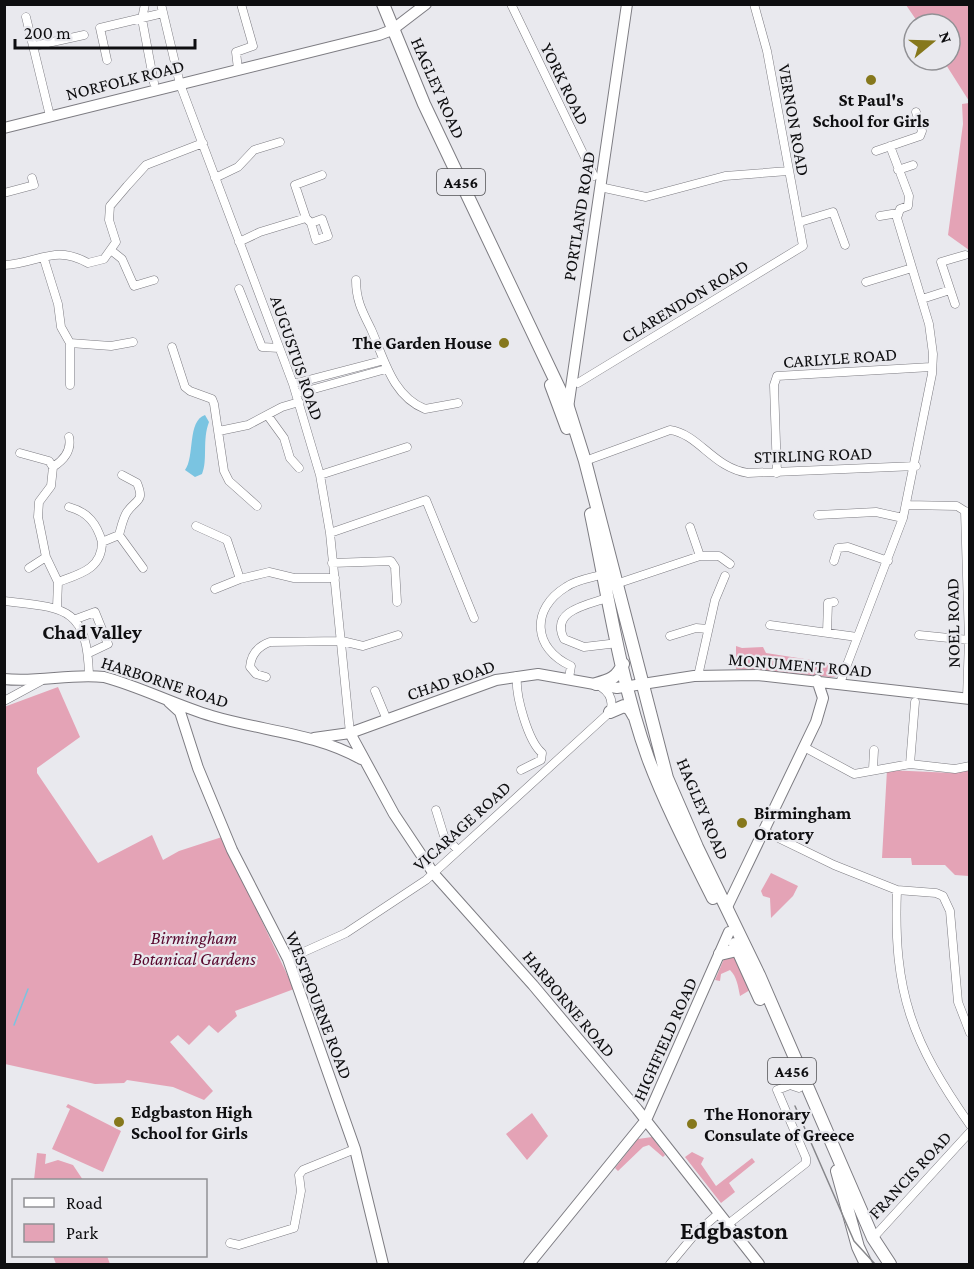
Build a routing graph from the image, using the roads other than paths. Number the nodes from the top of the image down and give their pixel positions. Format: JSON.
{"nodes":[{"id":1,"x":145,"y":4,"type":"edge"},
{"id":2,"x":161,"y":4,"type":"edge"},
{"id":3,"x":241,"y":4,"type":"edge"},
{"id":4,"x":383,"y":4,"type":"edge"},
{"id":5,"x":426,"y":4,"type":"edge"},
{"id":6,"x":510,"y":4,"type":"edge"},
{"id":7,"x":627,"y":4,"type":"edge"},
{"id":8,"x":754,"y":4,"type":"edge"},
{"id":9,"x":163,"y":14,"type":"junction"},
{"id":10,"x":26,"y":17,"type":"dead end"},
{"id":11,"x":142,"y":19,"type":"junction"},
{"id":12,"x":393,"y":30,"type":"junction"},
{"id":13,"x":84,"y":35,"type":"dead end"},
{"id":14,"x":34,"y":46,"type":"junction"},
{"id":15,"x":107,"y":60,"type":"dead end"},
{"id":16,"x":238,"y":69,"type":"junction"},
{"id":17,"x":154,"y":83,"type":"dead end"},
{"id":18,"x":180,"y":84,"type":"junction"},
{"id":19,"x":916,"y":112,"type":"dead end"},
{"id":20,"x":50,"y":116,"type":"junction"},
{"id":21,"x":4,"y":128,"type":"edge"},
{"id":22,"x":280,"y":142,"type":"dead end"},
{"id":23,"x":202,"y":143,"type":"junction"},
{"id":24,"x":890,"y":146,"type":"junction"},
{"id":25,"x":876,"y":151,"type":"dead end"},
{"id":26,"x":913,"y":165,"type":"dead end"},
{"id":27,"x":898,"y":170,"type":"junction"},
{"id":28,"x":788,"y":171,"type":"junction"},
{"id":29,"x":322,"y":175,"type":"dead end"},
{"id":30,"x":594,"y":176,"type":"dead end"},
{"id":31,"x":32,"y":178,"type":"dead end"},
{"id":32,"x":216,"y":178,"type":"junction"},
{"id":33,"x":600,"y":187,"type":"junction"},
{"id":34,"x":4,"y":193,"type":"edge"},
{"id":35,"x":898,"y":213,"type":"junction"},
{"id":36,"x":880,"y":216,"type":"dead end"},
{"id":37,"x":800,"y":222,"type":"junction"},
{"id":38,"x":804,"y":241,"type":"joint"},
{"id":39,"x":240,"y":242,"type":"junction"},
{"id":40,"x":845,"y":245,"type":"dead end"},
{"id":41,"x":112,"y":251,"type":"junction"},
{"id":42,"x":965,"y":255,"type":"dead end"},
{"id":43,"x":44,"y":259,"type":"junction"},
{"id":44,"x":4,"y":265,"type":"edge"},
{"id":45,"x":912,"y":268,"type":"junction"},
{"id":46,"x":154,"y":280,"type":"dead end"},
{"id":47,"x":356,"y":280,"type":"dead end"},
{"id":48,"x":239,"y":289,"type":"dead end"},
{"id":49,"x":878,"y":290,"type":"dead end"},
{"id":50,"x":950,"y":290,"type":"junction"},
{"id":51,"x":922,"y":299,"type":"junction"},
{"id":52,"x":955,"y":304,"type":"dead end"},
{"id":53,"x":133,"y":342,"type":"dead end"},
{"id":54,"x":70,"y":344,"type":"junction"},
{"id":55,"x":172,"y":346,"type":"dead end"},
{"id":56,"x":539,"y":347,"type":"junction"},
{"id":57,"x":279,"y":348,"type":"junction"},
{"id":58,"x":381,"y":360,"type":"junction"},
{"id":59,"x":931,"y":367,"type":"junction"},
{"id":60,"x":386,"y":369,"type":"junction"},
{"id":61,"x":578,"y":383,"type":"dead end"},
{"id":62,"x":293,"y":384,"type":"junction"},
{"id":63,"x":71,"y":385,"type":"dead end"},
{"id":64,"x":297,"y":398,"type":"junction"},
{"id":65,"x":458,"y":403,"type":"dead end"},
{"id":66,"x":568,"y":406,"type":"junction"},
{"id":67,"x":268,"y":416,"type":"junction"},
{"id":68,"x":219,"y":431,"type":"junction"},
{"id":69,"x":569,"y":433,"type":"junction"},
{"id":70,"x":69,"y":437,"type":"dead end"},
{"id":71,"x":407,"y":447,"type":"dead end"},
{"id":72,"x":20,"y":453,"type":"dead end"},
{"id":73,"x":585,"y":461,"type":"junction"},
{"id":74,"x":916,"y":466,"type":"junction"},
{"id":75,"x":53,"y":467,"type":"junction"},
{"id":76,"x":299,"y":468,"type":"dead end"},
{"id":77,"x":777,"y":473,"type":"junction"},
{"id":78,"x":122,"y":475,"type":"dead end"},
{"id":79,"x":320,"y":475,"type":"junction"},
{"id":80,"x":907,"y":505,"type":"junction"},
{"id":81,"x":257,"y":506,"type":"dead end"},
{"id":82,"x":69,"y":507,"type":"dead end"},
{"id":83,"x":967,"y":512,"type":"edge"},
{"id":84,"x":818,"y":515,"type":"dead end"},
{"id":85,"x":903,"y":518,"type":"junction"},
{"id":86,"x":196,"y":526,"type":"dead end"},
{"id":87,"x":690,"y":527,"type":"dead end"},
{"id":88,"x":330,"y":532,"type":"junction"},
{"id":89,"x":119,"y":535,"type":"junction"},
{"id":90,"x":102,"y":542,"type":"junction"},
{"id":91,"x":699,"y":556,"type":"junction"},
{"id":92,"x":46,"y":557,"type":"junction"},
{"id":93,"x":834,"y":561,"type":"dead end"},
{"id":94,"x":888,"y":561,"type":"junction"},
{"id":95,"x":332,"y":563,"type":"junction"},
{"id":96,"x":29,"y":567,"type":"dead end"},
{"id":97,"x":144,"y":568,"type":"dead end"},
{"id":98,"x":601,"y":575,"type":"junction"},
{"id":99,"x":335,"y":578,"type":"junction"},
{"id":100,"x":240,"y":579,"type":"junction"},
{"id":101,"x":58,"y":582,"type":"junction"},
{"id":102,"x":616,"y":585,"type":"junction"},
{"id":103,"x":214,"y":589,"type":"dead end"},
{"id":104,"x":607,"y":598,"type":"junction"},
{"id":105,"x":4,"y":600,"type":"edge"},
{"id":106,"x":397,"y":602,"type":"dead end"},
{"id":107,"x":834,"y":602,"type":"dead end"},
{"id":108,"x":57,"y":607,"type":"junction"},
{"id":109,"x":474,"y":618,"type":"dead end"},
{"id":110,"x":76,"y":619,"type":"junction"},
{"id":111,"x":770,"y":625,"type":"dead end"},
{"id":112,"x":934,"y":625,"type":"dead end"},
{"id":113,"x":708,"y":629,"type":"junction"},
{"id":114,"x":827,"y":632,"type":"junction"},
{"id":115,"x":398,"y":635,"type":"dead end"},
{"id":116,"x":919,"y":635,"type":"dead end"},
{"id":117,"x":932,"y":635,"type":"junction"},
{"id":118,"x":670,"y":636,"type":"dead end"},
{"id":119,"x":857,"y":637,"type":"junction"},
{"id":120,"x":969,"y":640,"type":"edge"},
{"id":121,"x":342,"y":641,"type":"junction"},
{"id":122,"x":618,"y":643,"type":"junction"},
{"id":123,"x":89,"y":652,"type":"junction"},
{"id":124,"x":623,"y":664,"type":"junction"},
{"id":125,"x":89,"y":675,"type":"junction"},
{"id":126,"x":518,"y":676,"type":"junction"},
{"id":127,"x":698,"y":676,"type":"junction"},
{"id":128,"x":266,"y":677,"type":"dead end"},
{"id":129,"x":569,"y":678,"type":"junction"},
{"id":130,"x":4,"y":679,"type":"edge"},
{"id":131,"x":42,"y":680,"type":"junction"},
{"id":132,"x":817,"y":680,"type":"junction"},
{"id":133,"x":642,"y":683,"type":"junction"},
{"id":134,"x":840,"y":683,"type":"junction"},
{"id":135,"x":596,"y":684,"type":"junction"},
{"id":136,"x":628,"y":687,"type":"junction"},
{"id":137,"x":375,"y":691,"type":"dead end"},
{"id":138,"x":823,"y":698,"type":"junction"},
{"id":139,"x":968,"y":699,"type":"edge"},
{"id":140,"x":4,"y":701,"type":"edge"},
{"id":141,"x":915,"y":702,"type":"dead end"},
{"id":142,"x":183,"y":710,"type":"junction"},
{"id":143,"x":610,"y":712,"type":"junction"},
{"id":144,"x":387,"y":720,"type":"junction"},
{"id":145,"x":637,"y":723,"type":"junction"},
{"id":146,"x":352,"y":728,"type":"junction"},
{"id":147,"x":314,"y":738,"type":"junction"},
{"id":148,"x":642,"y":740,"type":"junction"},
{"id":149,"x":804,"y":747,"type":"junction"},
{"id":150,"x":874,"y":750,"type":"dead end"},
{"id":151,"x":543,"y":753,"type":"junction"},
{"id":152,"x":361,"y":759,"type":"junction"},
{"id":153,"x":910,"y":764,"type":"junction"},
{"id":154,"x":551,"y":765,"type":"junction"},
{"id":155,"x":969,"y":766,"type":"edge"},
{"id":156,"x":873,"y":769,"type":"junction"},
{"id":157,"x":521,"y":770,"type":"dead end"},
{"id":158,"x":663,"y":780,"type":"junction"},
{"id":159,"x":436,"y":810,"type":"dead end"},
{"id":160,"x":762,"y":830,"type":"junction"},
{"id":161,"x":458,"y":850,"type":"junction"},
{"id":162,"x":434,"y":874,"type":"junction"},
{"id":163,"x":897,"y":891,"type":"junction"},
{"id":164,"x":724,"y":910,"type":"junction"},
{"id":165,"x":729,"y":932,"type":"junction"},
{"id":166,"x":737,"y":950,"type":"junction"},
{"id":167,"x":720,"y":954,"type":"junction"},
{"id":168,"x":288,"y":959,"type":"junction"},
{"id":169,"x":969,"y":1033,"type":"edge"},
{"id":170,"x":795,"y":1083,"type":"junction"},
{"id":171,"x":646,"y":1120,"type":"junction"},
{"id":172,"x":969,"y":1125,"type":"edge"},
{"id":173,"x":969,"y":1132,"type":"edge"},
{"id":174,"x":355,"y":1149,"type":"junction"},
{"id":175,"x":718,"y":1214,"type":"junction"},
{"id":176,"x":727,"y":1225,"type":"junction"},
{"id":177,"x":873,"y":1238,"type":"junction"},
{"id":178,"x":230,"y":1243,"type":"dead end"},
{"id":179,"x":383,"y":1264,"type":"edge"},
{"id":180,"x":529,"y":1264,"type":"edge"},
{"id":181,"x":670,"y":1264,"type":"edge"},
{"id":182,"x":759,"y":1264,"type":"edge"},
{"id":183,"x":866,"y":1264,"type":"edge"},
{"id":184,"x":890,"y":1264,"type":"edge"}],
"edges":[{"from":1,"to":11,"type":"street"},
{"from":2,"to":9,"type":"street","name":"AUGUSTUS ROAD"},
{"from":3,"to":16,"type":"street"},
{"from":4,"to":12,"type":"highway","name":"HAGLEY ROAD","number":"A456"},
{"from":5,"to":12,"type":"main road"},
{"from":6,"to":30,"type":"street","name":"YORK ROAD"},
{"from":7,"to":33,"type":"main road","name":"PORTLAND ROAD"},
{"from":8,"to":28,"type":"street","name":"VERNON ROAD"},
{"from":9,"to":11,"type":"street"},
{"from":9,"to":18,"type":"street","name":"AUGUSTUS ROAD"},
{"from":10,"to":14,"type":"street"},
{"from":11,"to":15,"type":"street"},
{"from":11,"to":17,"type":"street"},
{"from":12,"to":16,"type":"main road","name":"NORFOLK ROAD"},
{"from":12,"to":56,"type":"highway","name":"HAGLEY ROAD","number":"A456"},
{"from":13,"to":14,"type":"street"},
{"from":14,"to":20,"type":"street"},
{"from":16,"to":18,"type":"main road","name":"NORFOLK ROAD"},
{"from":18,"to":20,"type":"main road","name":"NORFOLK ROAD"},
{"from":18,"to":23,"type":"street","name":"AUGUSTUS ROAD"},
{"from":19,"to":24,"type":"street"},
{"from":20,"to":21,"type":"main road","name":"NORFOLK ROAD"},
{"from":22,"to":32,"type":"street"},
{"from":23,"to":32,"type":"street","name":"AUGUSTUS ROAD"},
{"from":23,"to":41,"type":"street"},
{"from":24,"to":25,"type":"street"},
{"from":24,"to":27,"type":"street"},
{"from":26,"to":27,"type":"street"},
{"from":27,"to":35,"type":"street"},
{"from":28,"to":33,"type":"street"},
{"from":28,"to":37,"type":"street","name":"VERNON ROAD"},
{"from":29,"to":39,"type":"street"},
{"from":31,"to":34,"type":"street"},
{"from":32,"to":39,"type":"street","name":"AUGUSTUS ROAD"},
{"from":33,"to":66,"type":"main road","name":"PORTLAND ROAD"},
{"from":35,"to":36,"type":"street"},
{"from":35,"to":45,"type":"street"},
{"from":37,"to":38,"type":"street","name":"VERNON ROAD"},
{"from":37,"to":40,"type":"street"},
{"from":38,"to":61,"type":"street","name":"CLARENDON ROAD"},
{"from":39,"to":57,"type":"street","name":"AUGUSTUS ROAD"},
{"from":41,"to":43,"type":"street"},
{"from":41,"to":46,"type":"street"},
{"from":42,"to":50,"type":"street"},
{"from":43,"to":44,"type":"street"},
{"from":43,"to":54,"type":"street"},
{"from":45,"to":49,"type":"street"},
{"from":45,"to":51,"type":"street"},
{"from":47,"to":58,"type":"street"},
{"from":48,"to":57,"type":"street"},
{"from":50,"to":51,"type":"street"},
{"from":50,"to":52,"type":"street"},
{"from":51,"to":59,"type":"street"},
{"from":53,"to":54,"type":"street"},
{"from":54,"to":63,"type":"street"},
{"from":55,"to":68,"type":"street"},
{"from":56,"to":66,"type":"highway","name":"HAGLEY ROAD","number":"A456"},
{"from":56,"to":69,"type":"highway","name":"HAGLEY ROAD","number":"A456"},
{"from":57,"to":62,"type":"street","name":"AUGUSTUS ROAD"},
{"from":58,"to":60,"type":"street"},
{"from":58,"to":62,"type":"street"},
{"from":59,"to":74,"type":"street"},
{"from":59,"to":77,"type":"street","name":"CARLYLE ROAD"},
{"from":60,"to":64,"type":"street"},
{"from":60,"to":65,"type":"street"},
{"from":62,"to":64,"type":"street","name":"AUGUSTUS ROAD"},
{"from":64,"to":67,"type":"street"},
{"from":64,"to":79,"type":"street","name":"AUGUSTUS ROAD"},
{"from":66,"to":69,"type":"main road","name":"PORTLAND ROAD"},
{"from":66,"to":73,"type":"highway","name":"HAGLEY ROAD","number":"A456"},
{"from":67,"to":68,"type":"street"},
{"from":67,"to":76,"type":"street"},
{"from":68,"to":81,"type":"street"},
{"from":69,"to":98,"type":"highway","name":"HAGLEY ROAD","number":"A456"},
{"from":70,"to":75,"type":"street"},
{"from":71,"to":79,"type":"street"},
{"from":72,"to":75,"type":"street"},
{"from":73,"to":77,"type":"street","name":"STIRLING ROAD"},
{"from":73,"to":102,"type":"highway","name":"HAGLEY ROAD","number":"A456"},
{"from":74,"to":77,"type":"street","name":"STIRLING ROAD"},
{"from":74,"to":80,"type":"street"},
{"from":75,"to":92,"type":"street"},
{"from":78,"to":89,"type":"street"},
{"from":79,"to":88,"type":"street","name":"AUGUSTUS ROAD"},
{"from":80,"to":83,"type":"street"},
{"from":80,"to":85,"type":"street"},
{"from":82,"to":90,"type":"street"},
{"from":83,"to":120,"type":"street","name":"NOEL ROAD"},
{"from":84,"to":85,"type":"street"},
{"from":85,"to":94,"type":"street"},
{"from":86,"to":100,"type":"street"},
{"from":87,"to":91,"type":"street"},
{"from":88,"to":95,"type":"street","name":"AUGUSTUS ROAD"},
{"from":88,"to":109,"type":"street"},
{"from":89,"to":90,"type":"street"},
{"from":89,"to":97,"type":"street"},
{"from":90,"to":101,"type":"street"},
{"from":91,"to":102,"type":"street"},
{"from":91,"to":113,"type":"street"},
{"from":92,"to":96,"type":"street"},
{"from":92,"to":101,"type":"street"},
{"from":93,"to":94,"type":"street"},
{"from":94,"to":119,"type":"street"},
{"from":95,"to":99,"type":"street","name":"AUGUSTUS ROAD"},
{"from":95,"to":106,"type":"street"},
{"from":98,"to":104,"type":"highway","name":"HAGLEY ROAD","number":"A456"},
{"from":98,"to":129,"type":"street"},
{"from":99,"to":100,"type":"street"},
{"from":99,"to":121,"type":"street","name":"AUGUSTUS ROAD"},
{"from":100,"to":103,"type":"street"},
{"from":101,"to":108,"type":"street"},
{"from":102,"to":104,"type":"highway"},
{"from":102,"to":133,"type":"highway","name":"HAGLEY ROAD","number":"A456"},
{"from":104,"to":122,"type":"highway","name":"HAGLEY ROAD","number":"A456"},
{"from":104,"to":122,"type":"street"},
{"from":105,"to":108,"type":"street"},
{"from":107,"to":114,"type":"street"},
{"from":108,"to":110,"type":"street"},
{"from":110,"to":123,"type":"street"},
{"from":110,"to":123,"type":"street"},
{"from":111,"to":114,"type":"street"},
{"from":112,"to":117,"type":"street"},
{"from":113,"to":118,"type":"street"},
{"from":113,"to":127,"type":"street"},
{"from":114,"to":119,"type":"street"},
{"from":115,"to":121,"type":"street"},
{"from":116,"to":117,"type":"street"},
{"from":117,"to":120,"type":"street"},
{"from":119,"to":134,"type":"street"},
{"from":120,"to":139,"type":"street","name":"NOEL ROAD"},
{"from":121,"to":128,"type":"street"},
{"from":121,"to":146,"type":"street","name":"AUGUSTUS ROAD"},
{"from":122,"to":124,"type":"highway","name":"HAGLEY ROAD","number":"A456"},
{"from":123,"to":125,"type":"street"},
{"from":124,"to":135,"type":"highway"},
{"from":124,"to":136,"type":"highway","name":"HAGLEY ROAD","number":"A456"},
{"from":125,"to":131,"type":"main road","name":"HARBORNE ROAD"},
{"from":125,"to":142,"type":"main road","name":"HARBORNE ROAD"},
{"from":126,"to":129,"type":"main road","name":"CHAD ROAD"},
{"from":126,"to":144,"type":"main road","name":"CHAD ROAD"},
{"from":126,"to":151,"type":"street"},
{"from":127,"to":132,"type":"main road","name":"MONUMENT ROAD"},
{"from":127,"to":133,"type":"main road","name":"MONUMENT ROAD"},
{"from":129,"to":135,"type":"main road","name":"CHAD ROAD"},
{"from":130,"to":131,"type":"main road","name":"HARBORNE ROAD"},
{"from":131,"to":140,"type":"street"},
{"from":132,"to":134,"type":"main road","name":"MONUMENT ROAD"},
{"from":132,"to":138,"type":"main road"},
{"from":133,"to":136,"type":"main road","name":"MONUMENT ROAD"},
{"from":133,"to":148,"type":"highway"},
{"from":133,"to":158,"type":"highway","name":"HAGLEY ROAD","number":"A456"},
{"from":134,"to":138,"type":"main road"},
{"from":134,"to":139,"type":"main road","name":"MONUMENT ROAD"},
{"from":135,"to":136,"type":"main road","name":"CHAD ROAD"},
{"from":135,"to":143,"type":"street"},
{"from":136,"to":145,"type":"highway","name":"HAGLEY ROAD","number":"A456"},
{"from":137,"to":144,"type":"street"},
{"from":138,"to":149,"type":"main road"},
{"from":141,"to":153,"type":"street"},
{"from":142,"to":147,"type":"main road","name":"HARBORNE ROAD"},
{"from":142,"to":168,"type":"main road","name":"WESTBOURNE ROAD"},
{"from":143,"to":145,"type":"highway"},
{"from":143,"to":154,"type":"street","name":"VICARAGE ROAD"},
{"from":144,"to":146,"type":"main road","name":"CHAD ROAD"},
{"from":145,"to":148,"type":"highway","name":"HAGLEY ROAD","number":"A456"},
{"from":146,"to":147,"type":"main road","name":"HARBORNE ROAD"},
{"from":146,"to":152,"type":"main road","name":"HARBORNE ROAD"},
{"from":147,"to":152,"type":"main road","name":"HARBORNE ROAD"},
{"from":148,"to":158,"type":"highway","name":"HAGLEY ROAD","number":"A456"},
{"from":149,"to":156,"type":"street"},
{"from":149,"to":160,"type":"main road"},
{"from":150,"to":156,"type":"street"},
{"from":151,"to":154,"type":"street"},
{"from":151,"to":157,"type":"street"},
{"from":152,"to":162,"type":"main road","name":"HARBORNE ROAD"},
{"from":153,"to":155,"type":"street"},
{"from":153,"to":156,"type":"street"},
{"from":154,"to":161,"type":"street","name":"VICARAGE ROAD"},
{"from":158,"to":164,"type":"highway","name":"HAGLEY ROAD","number":"A456"},
{"from":159,"to":161,"type":"street"},
{"from":160,"to":163,"type":"street"},
{"from":160,"to":164,"type":"main road"},
{"from":161,"to":162,"type":"street","name":"VICARAGE ROAD"},
{"from":162,"to":168,"type":"street","name":"VICARAGE ROAD"},
{"from":162,"to":171,"type":"main road","name":"HARBORNE ROAD"},
{"from":163,"to":169,"type":"street"},
{"from":163,"to":172,"type":"street"},
{"from":164,"to":165,"type":"highway","name":"HAGLEY ROAD","number":"A456"},
{"from":164,"to":177,"type":"highway","name":"HAGLEY ROAD","number":"A456"},
{"from":165,"to":166,"type":"highway","name":"HAGLEY ROAD","number":"A456"},
{"from":165,"to":167,"type":"main road","name":"HIGHFIELD ROAD"},
{"from":166,"to":167,"type":"highway"},
{"from":166,"to":170,"type":"highway","name":"HAGLEY ROAD","number":"A456"},
{"from":167,"to":171,"type":"main road","name":"HIGHFIELD ROAD"},
{"from":168,"to":174,"type":"main road","name":"WESTBOURNE ROAD"},
{"from":170,"to":176,"type":"street"},
{"from":170,"to":183,"type":"highway","name":"HAGLEY ROAD","number":"A456"},
{"from":171,"to":175,"type":"main road","name":"HARBORNE ROAD"},
{"from":171,"to":180,"type":"main road","name":"HIGHFIELD ROAD"},
{"from":173,"to":177,"type":"street","name":"FRANCIS ROAD"},
{"from":174,"to":178,"type":"street"},
{"from":174,"to":179,"type":"main road","name":"WESTBOURNE ROAD"},
{"from":175,"to":176,"type":"main road","name":"HARBORNE ROAD"},
{"from":175,"to":181,"type":"street"},
{"from":176,"to":182,"type":"main road","name":"HARBORNE ROAD"},
{"from":177,"to":184,"type":"highway","name":"HAGLEY ROAD","number":"A456"}]}
